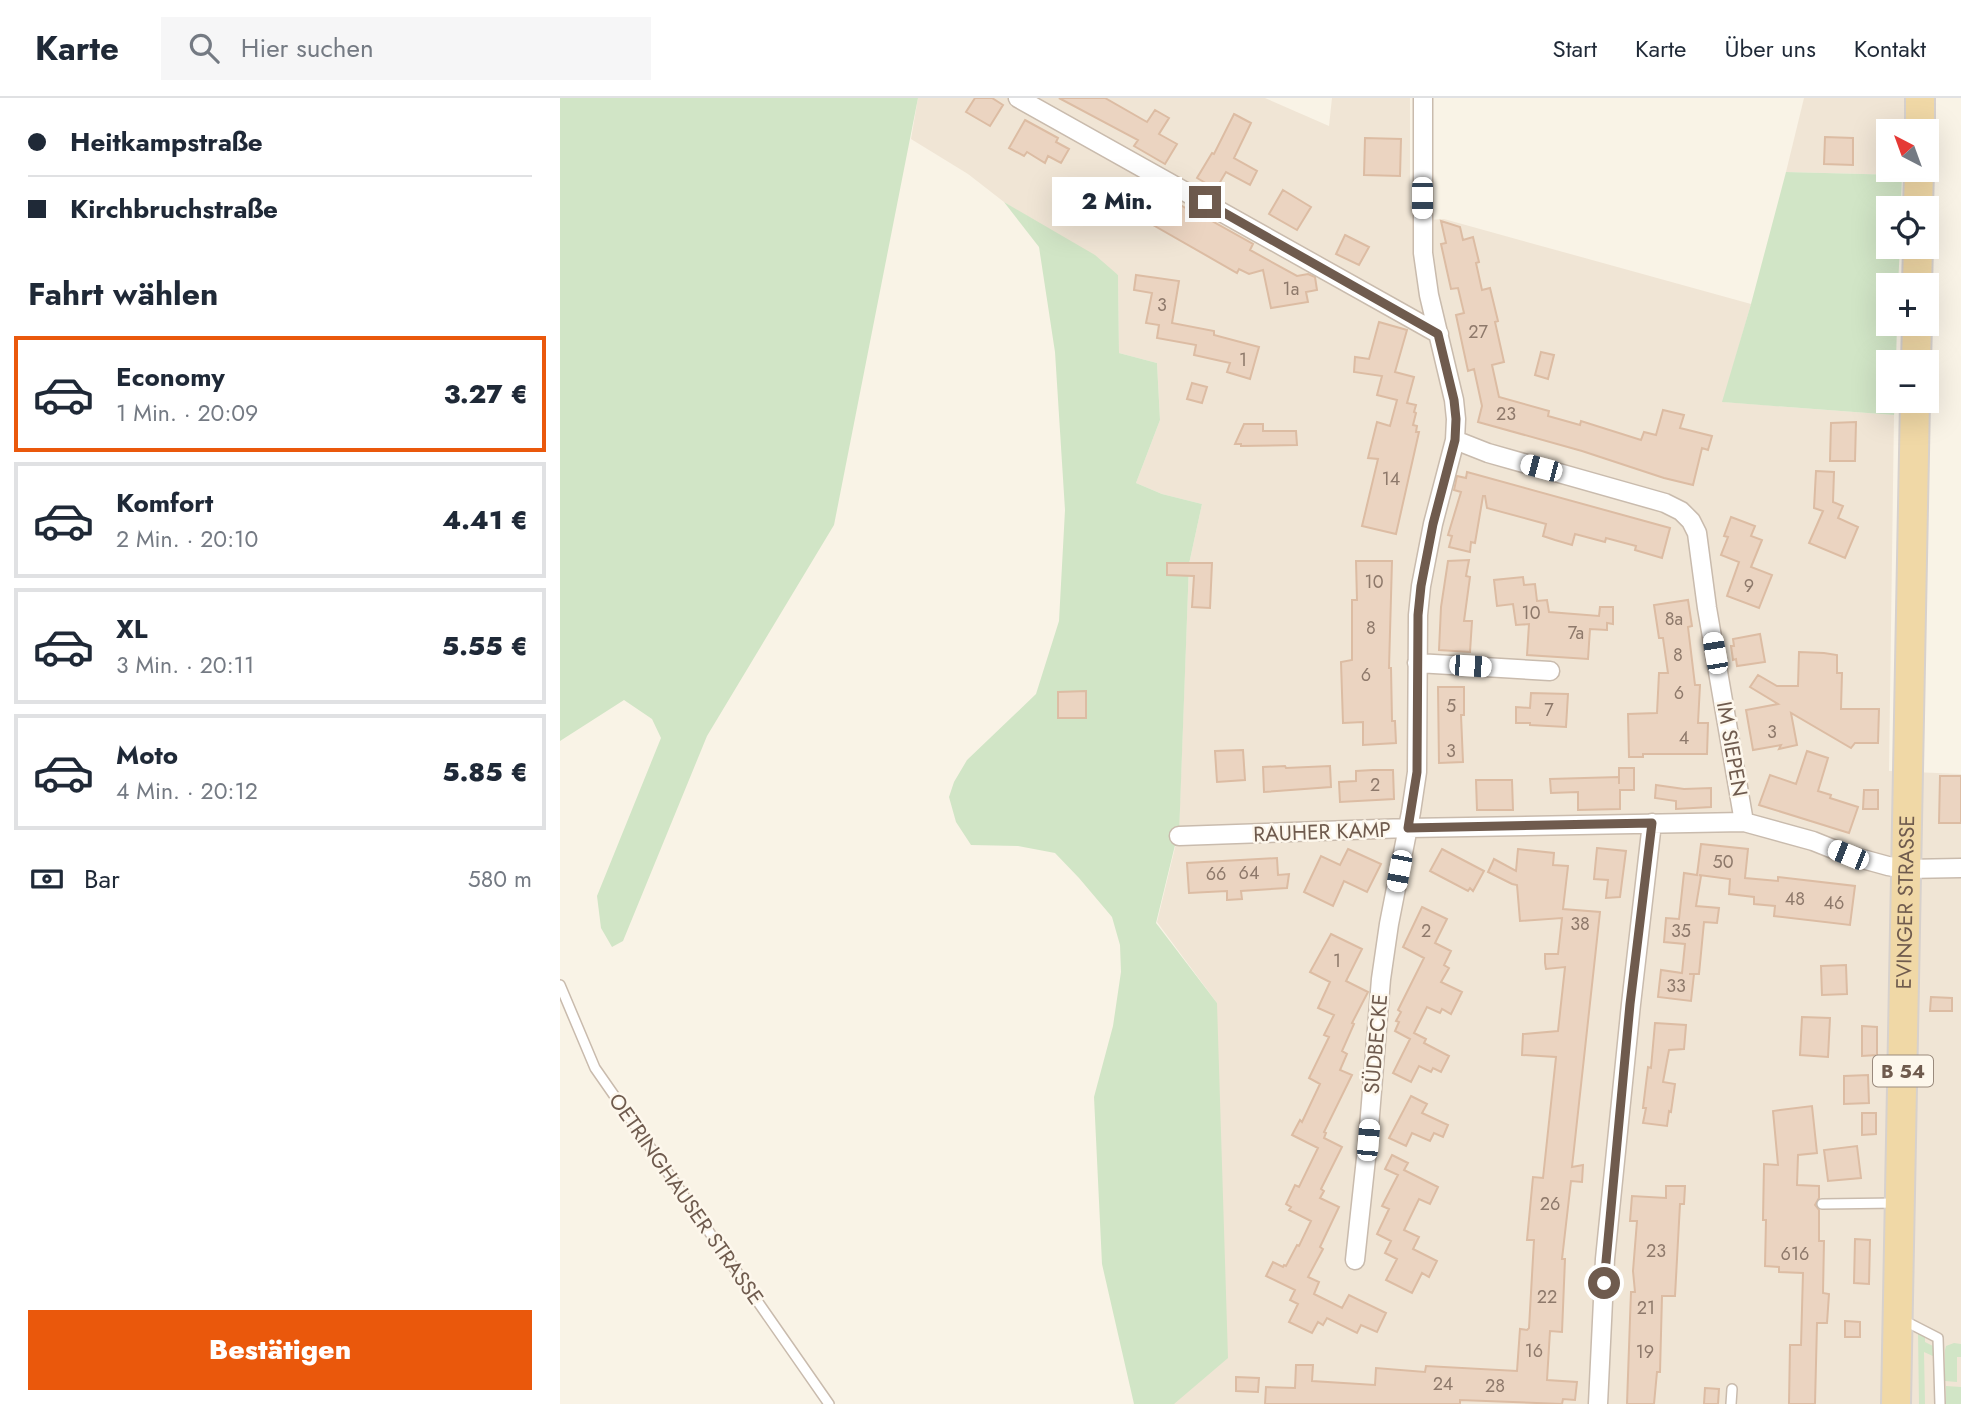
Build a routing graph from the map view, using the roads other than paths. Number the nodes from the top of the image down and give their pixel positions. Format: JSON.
{"nodes":[{"id":1,"x":1018,"y":98,"type":"edge"},
{"id":2,"x":1423,"y":98,"type":"edge"},
{"id":3,"x":1920,"y":98,"type":"edge"},
{"id":4,"x":1920,"y":119,"type":"edge"},
{"id":5,"x":1438,"y":334,"type":"junction"},
{"id":6,"x":1915,"y":413,"type":"edge"},
{"id":7,"x":1455,"y":440,"type":"junction"},
{"id":8,"x":1417,"y":663,"type":"junction"},
{"id":9,"x":1550,"y":671,"type":"dead end"},
{"id":10,"x":1744,"y":822,"type":"junction"},
{"id":11,"x":1652,"y":823,"type":"junction"},
{"id":12,"x":1408,"y":828,"type":"junction"},
{"id":13,"x":1179,"y":836,"type":"dead end"},
{"id":14,"x":1961,"y":868,"type":"edge"},
{"id":15,"x":1906,"y":869,"type":"junction"},
{"id":16,"x":560,"y":985,"type":"edge"},
{"id":17,"x":1901,"y":1203,"type":"junction"},
{"id":18,"x":1822,"y":1204,"type":"dead end"},
{"id":19,"x":1355,"y":1260,"type":"dead end"},
{"id":20,"x":1898,"y":1318,"type":"junction"},
{"id":21,"x":1732,"y":1390,"type":"dead end"},
{"id":22,"x":829,"y":1404,"type":"edge"},
{"id":23,"x":1598,"y":1404,"type":"edge"},
{"id":24,"x":1731,"y":1404,"type":"edge"},
{"id":25,"x":1896,"y":1404,"type":"edge"},
{"id":26,"x":1940,"y":1404,"type":"edge"}],
"edges":[{"from":1,"to":5,"type":"street"},
{"from":2,"to":5,"type":"street"},
{"from":3,"to":4,"type":"main road"},
{"from":5,"to":7,"type":"street"},
{"from":6,"to":15,"type":"main road","name":"EVINGER STRASSE","number":"B 54"},
{"from":7,"to":8,"type":"street","name":"SÜDBECKE"},
{"from":7,"to":10,"type":"street","name":"IM SIEPEN"},
{"from":8,"to":9,"type":"street"},
{"from":8,"to":12,"type":"street","name":"SÜDBECKE"},
{"from":10,"to":11,"type":"street","name":"RAUHER KAMP"},
{"from":10,"to":15,"type":"street","name":"RAUHER KAMP"},
{"from":11,"to":12,"type":"street","name":"RAUHER KAMP"},
{"from":11,"to":23,"type":"street"},
{"from":12,"to":13,"type":"street","name":"RAUHER KAMP"},
{"from":12,"to":19,"type":"street","name":"SÜDBECKE"},
{"from":14,"to":15,"type":"street","name":"RAUHER KAMP"},
{"from":15,"to":17,"type":"main road","name":"EVINGER STRASSE","number":"B 54"},
{"from":16,"to":22,"type":"lane","name":"OETRINGHAUSER STRASSE"},
{"from":17,"to":18,"type":"lane"},
{"from":17,"to":20,"type":"main road","name":"EVINGER STRASSE","number":"B 54"},
{"from":20,"to":25,"type":"main road","name":"EVINGER STRASSE","number":"B 54"},
{"from":20,"to":26,"type":"lane"},
{"from":21,"to":24,"type":"lane"}]}
